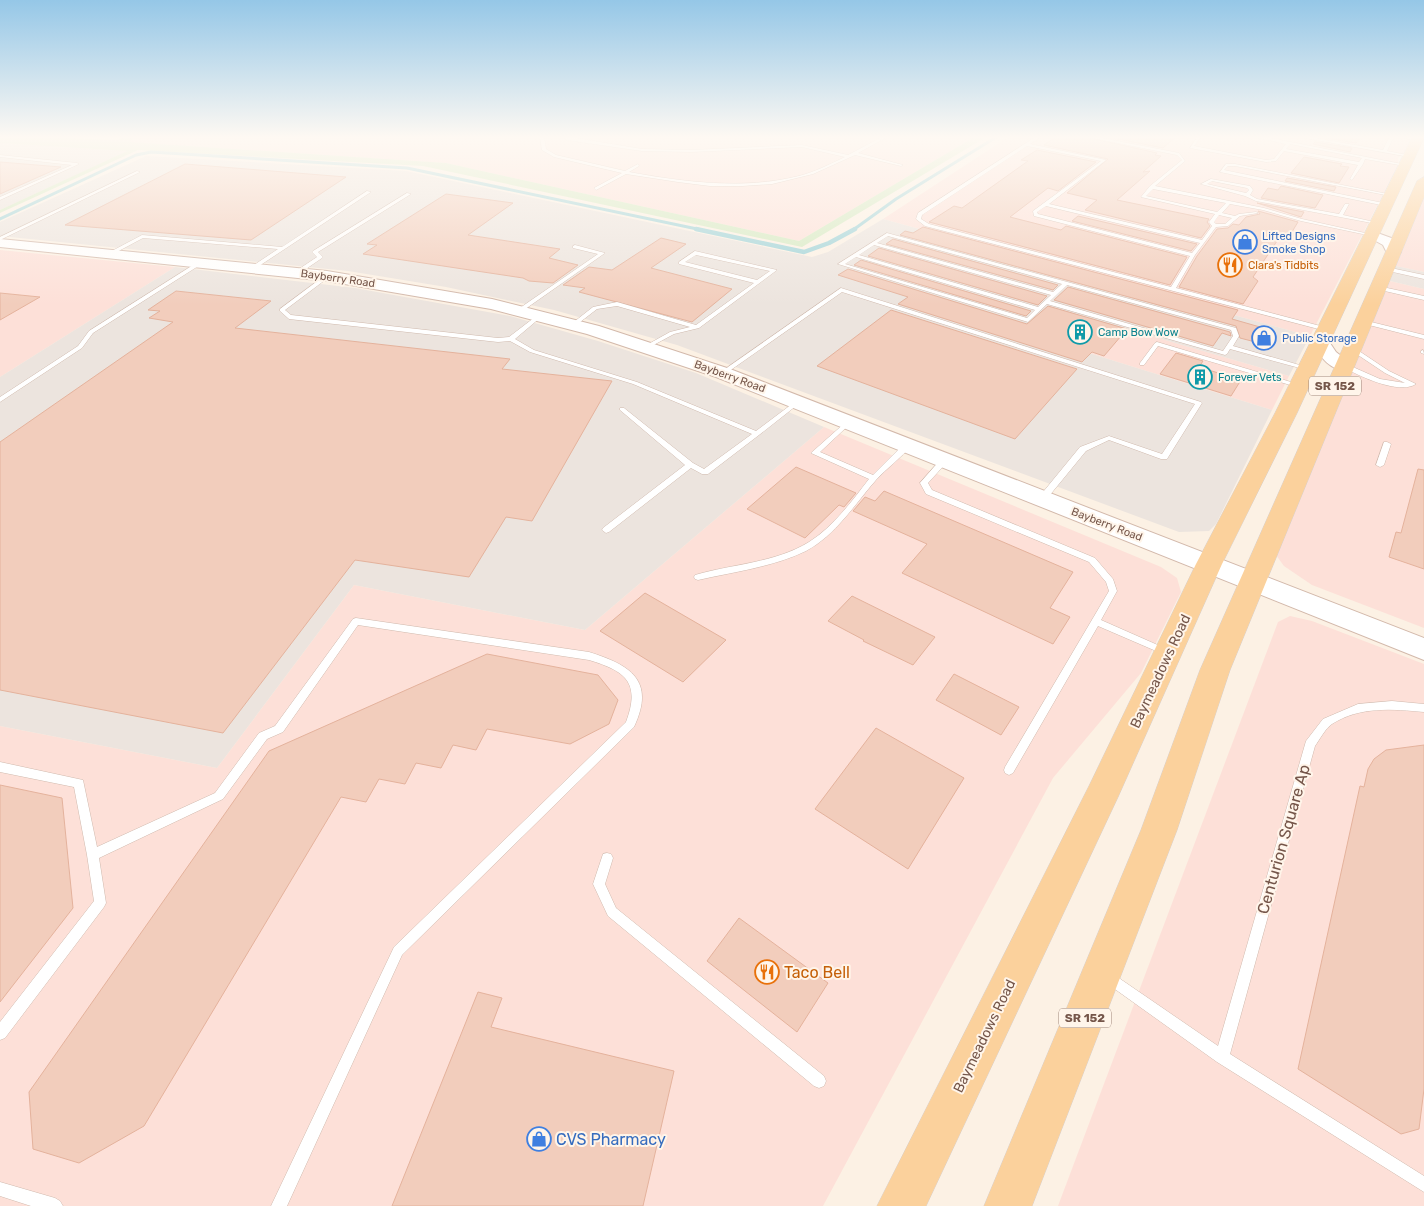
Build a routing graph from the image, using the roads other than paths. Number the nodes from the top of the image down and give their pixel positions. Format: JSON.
{"nodes":[{"id":1,"x":15,"y":192,"type":"edge"},
{"id":2,"x":97,"y":192,"type":"edge"},
{"id":3,"x":370,"y":192,"type":"dead end"},
{"id":4,"x":954,"y":192,"type":"edge"},
{"id":5,"x":1061,"y":192,"type":"edge"},
{"id":6,"x":1146,"y":192,"type":"edge"},
{"id":7,"x":1177,"y":192,"type":"edge"},
{"id":8,"x":1235,"y":192,"type":"edge"},
{"id":9,"x":1249,"y":192,"type":"edge"},
{"id":10,"x":1323,"y":192,"type":"edge"},
{"id":11,"x":1365,"y":192,"type":"edge"},
{"id":12,"x":1367,"y":192,"type":"edge"},
{"id":13,"x":1392,"y":192,"type":"edge"},
{"id":14,"x":1419,"y":192,"type":"edge"},
{"id":15,"x":409,"y":194,"type":"dead end"},
{"id":16,"x":1247,"y":195,"type":"junction"},
{"id":17,"x":0,"y":199,"type":"edge"},
{"id":18,"x":1360,"y":200,"type":"junction"},
{"id":19,"x":1228,"y":203,"type":"junction"},
{"id":20,"x":1045,"y":204,"type":"junction"},
{"id":21,"x":1346,"y":206,"type":"dead end"},
{"id":22,"x":1218,"y":214,"type":"junction"},
{"id":23,"x":1284,"y":215,"type":"junction"},
{"id":24,"x":1381,"y":215,"type":"junction"},
{"id":25,"x":1340,"y":216,"type":"junction"},
{"id":26,"x":1233,"y":217,"type":"junction"},
{"id":27,"x":1215,"y":226,"type":"junction"},
{"id":28,"x":1401,"y":232,"type":"junction"},
{"id":29,"x":0,"y":241,"type":"edge"},
{"id":30,"x":1203,"y":242,"type":"junction"},
{"id":31,"x":873,"y":243,"type":"junction"},
{"id":32,"x":575,"y":247,"type":"dead end"},
{"id":33,"x":282,"y":248,"type":"junction"},
{"id":34,"x":111,"y":253,"type":"junction"},
{"id":35,"x":855,"y":255,"type":"junction"},
{"id":36,"x":1193,"y":255,"type":"junction"},
{"id":37,"x":1389,"y":260,"type":"junction"},
{"id":38,"x":200,"y":263,"type":"junction"},
{"id":39,"x":253,"y":268,"type":"junction"},
{"id":40,"x":298,"y":272,"type":"junction"},
{"id":41,"x":327,"y":276,"type":"junction"},
{"id":42,"x":1424,"y":278,"type":"edge"},
{"id":43,"x":758,"y":282,"type":"junction"},
{"id":44,"x":1066,"y":283,"type":"junction"},
{"id":45,"x":1378,"y":288,"type":"junction"},
{"id":46,"x":1173,"y":289,"type":"junction"},
{"id":47,"x":1054,"y":294,"type":"junction"},
{"id":48,"x":1424,"y":298,"type":"edge"},
{"id":49,"x":1046,"y":302,"type":"junction"},
{"id":50,"x":1039,"y":309,"type":"junction"},
{"id":51,"x":519,"y":311,"type":"junction"},
{"id":52,"x":539,"y":316,"type":"junction"},
{"id":53,"x":1363,"y":322,"type":"junction"},
{"id":54,"x":573,"y":325,"type":"junction"},
{"id":55,"x":697,"y":327,"type":"junction"},
{"id":56,"x":1323,"y":335,"type":"junction"},
{"id":57,"x":1424,"y":337,"type":"edge"},
{"id":58,"x":511,"y":339,"type":"junction"},
{"id":59,"x":646,"y":347,"type":"junction"},
{"id":60,"x":1229,"y":347,"type":"junction"},
{"id":61,"x":1348,"y":357,"type":"junction"},
{"id":62,"x":1142,"y":364,"type":"dead end"},
{"id":63,"x":723,"y":373,"type":"junction"},
{"id":64,"x":1303,"y":377,"type":"junction"},
{"id":65,"x":0,"y":400,"type":"edge"},
{"id":66,"x":798,"y":402,"type":"junction"},
{"id":67,"x":622,"y":409,"type":"dead end"},
{"id":68,"x":849,"y":422,"type":"junction"},
{"id":69,"x":757,"y":434,"type":"junction"},
{"id":70,"x":1387,"y":444,"type":"dead end"},
{"id":71,"x":908,"y":445,"type":"junction"},
{"id":72,"x":945,"y":460,"type":"junction"},
{"id":73,"x":690,"y":465,"type":"junction"},
{"id":74,"x":1380,"y":465,"type":"dead end"},
{"id":75,"x":874,"y":478,"type":"junction"},
{"id":76,"x":1042,"y":499,"type":"junction"},
{"id":77,"x":606,"y":530,"type":"dead end"},
{"id":78,"x":1209,"y":564,"type":"junction"},
{"id":79,"x":698,"y":577,"type":"dead end"},
{"id":80,"x":1253,"y":581,"type":"junction"},
{"id":81,"x":1096,"y":621,"type":"junction"},
{"id":82,"x":1424,"y":649,"type":"edge"},
{"id":83,"x":1168,"y":653,"type":"junction"},
{"id":84,"x":1424,"y":708,"type":"edge"},
{"id":85,"x":0,"y":767,"type":"edge"},
{"id":86,"x":1009,"y":770,"type":"dead end"},
{"id":87,"x":93,"y":855,"type":"junction"},
{"id":88,"x":607,"y":858,"type":"dead end"},
{"id":89,"x":1103,"y":973,"type":"junction"},
{"id":90,"x":0,"y":1033,"type":"edge"},
{"id":91,"x":1222,"y":1057,"type":"junction"},
{"id":92,"x":819,"y":1080,"type":"dead end"},
{"id":93,"x":1424,"y":1185,"type":"edge"},
{"id":94,"x":0,"y":1189,"type":"edge"},
{"id":95,"x":55,"y":1206,"type":"edge"},
{"id":96,"x":279,"y":1206,"type":"edge"},
{"id":97,"x":901,"y":1206,"type":"edge"},
{"id":98,"x":1008,"y":1206,"type":"edge"}],
"edges":[{"from":1,"to":17,"type":"lane"},
{"from":2,"to":29,"type":"lane"},
{"from":3,"to":33,"type":"lane"},
{"from":4,"to":46,"type":"lane"},
{"from":5,"to":20,"type":"lane"},
{"from":6,"to":22,"type":"lane"},
{"from":7,"to":19,"type":"lane"},
{"from":8,"to":16,"type":"lane"},
{"from":9,"to":16,"type":"lane"},
{"from":10,"to":18,"type":"lane"},
{"from":11,"to":18,"type":"lane"},
{"from":12,"to":24,"type":"lane"},
{"from":13,"to":24,"type":"main road","name":"Baymeadows Road","number":"SR 152"},
{"from":14,"to":28,"type":"main road","number":"SR 152"},
{"from":15,"to":40,"type":"lane"},
{"from":16,"to":25,"type":"lane"},
{"from":18,"to":24,"type":"lane"},
{"from":19,"to":22,"type":"lane"},
{"from":19,"to":23,"type":"lane"},
{"from":20,"to":30,"type":"lane"},
{"from":20,"to":36,"type":"lane"},
{"from":21,"to":25,"type":"lane"},
{"from":22,"to":26,"type":"lane"},
{"from":22,"to":27,"type":"lane"},
{"from":23,"to":24,"type":"lane"},
{"from":23,"to":26,"type":"lane"},
{"from":24,"to":25,"type":"lane"},
{"from":24,"to":28,"type":"street"},
{"from":24,"to":37,"type":"street"},
{"from":24,"to":56,"type":"main road","name":"Baymeadows Road","number":"SR 152"},
{"from":26,"to":27,"type":"lane"},
{"from":27,"to":30,"type":"lane"},
{"from":28,"to":37,"type":"main road","number":"SR 152"},
{"from":29,"to":34,"type":"street","name":"Bayberry Road"},
{"from":30,"to":36,"type":"lane"},
{"from":31,"to":35,"type":"lane"},
{"from":31,"to":44,"type":"lane"},
{"from":31,"to":47,"type":"lane"},
{"from":32,"to":51,"type":"lane"},
{"from":33,"to":34,"type":"lane"},
{"from":33,"to":39,"type":"lane"},
{"from":34,"to":38,"type":"street","name":"Bayberry Road"},
{"from":35,"to":50,"type":"lane"},
{"from":35,"to":50,"type":"lane"},
{"from":36,"to":46,"type":"lane"},
{"from":37,"to":42,"type":"lane"},
{"from":37,"to":45,"type":"main road","number":"SR 152"},
{"from":38,"to":39,"type":"street","name":"Bayberry Road"},
{"from":38,"to":65,"type":"lane"},
{"from":39,"to":40,"type":"street","name":"Bayberry Road"},
{"from":40,"to":41,"type":"street","name":"Bayberry Road"},
{"from":41,"to":51,"type":"street","name":"Bayberry Road"},
{"from":41,"to":58,"type":"lane"},
{"from":43,"to":43,"type":"lane"},
{"from":43,"to":55,"type":"lane"},
{"from":44,"to":47,"type":"lane"},
{"from":44,"to":60,"type":"lane"},
{"from":45,"to":48,"type":"lane"},
{"from":45,"to":53,"type":"main road","number":"SR 152"},
{"from":46,"to":56,"type":"lane"},
{"from":47,"to":49,"type":"lane"},
{"from":49,"to":50,"type":"lane"},
{"from":49,"to":60,"type":"lane"},
{"from":51,"to":52,"type":"street","name":"Bayberry Road"},
{"from":52,"to":54,"type":"street","name":"Bayberry Road"},
{"from":52,"to":58,"type":"lane"},
{"from":53,"to":57,"type":"lane"},
{"from":53,"to":61,"type":"main road","number":"SR 152"},
{"from":54,"to":55,"type":"lane"},
{"from":54,"to":59,"type":"street","name":"Bayberry Road"},
{"from":55,"to":59,"type":"lane"},
{"from":56,"to":61,"type":"street"},
{"from":56,"to":64,"type":"main road","name":"Baymeadows Road","number":"SR 152"},
{"from":58,"to":69,"type":"lane"},
{"from":59,"to":63,"type":"street","name":"Bayberry Road"},
{"from":60,"to":64,"type":"lane"},
{"from":61,"to":61,"type":"lane"},
{"from":61,"to":80,"type":"main road","number":"SR 152"},
{"from":62,"to":64,"type":"lane"},
{"from":63,"to":66,"type":"street","name":"Bayberry Road"},
{"from":63,"to":76,"type":"lane"},
{"from":64,"to":78,"type":"main road","name":"Baymeadows Road","number":"SR 152"},
{"from":66,"to":68,"type":"street","name":"Bayberry Road"},
{"from":66,"to":69,"type":"lane"},
{"from":67,"to":73,"type":"lane"},
{"from":68,"to":71,"type":"street","name":"Bayberry Road"},
{"from":68,"to":75,"type":"lane"},
{"from":69,"to":73,"type":"lane"},
{"from":70,"to":74,"type":"lane"},
{"from":71,"to":72,"type":"street","name":"Bayberry Road"},
{"from":71,"to":75,"type":"lane"},
{"from":72,"to":76,"type":"street","name":"Bayberry Road"},
{"from":72,"to":81,"type":"lane"},
{"from":73,"to":77,"type":"lane"},
{"from":75,"to":79,"type":"lane"},
{"from":76,"to":78,"type":"street","name":"Bayberry Road"},
{"from":78,"to":80,"type":"street","name":"Bayberry Road"},
{"from":78,"to":83,"type":"main road","name":"Baymeadows Road","number":"SR 152"},
{"from":80,"to":82,"type":"street","name":"Bayberry Road"},
{"from":80,"to":89,"type":"main road","number":"SR 152"},
{"from":81,"to":83,"type":"lane"},
{"from":81,"to":86,"type":"lane"},
{"from":83,"to":97,"type":"main road","name":"Baymeadows Road","number":"SR 152"},
{"from":84,"to":91,"type":"lane","name":"Centurion Square Ap"},
{"from":85,"to":87,"type":"lane"},
{"from":87,"to":90,"type":"lane"},
{"from":87,"to":96,"type":"lane"},
{"from":88,"to":92,"type":"lane"},
{"from":89,"to":91,"type":"lane"},
{"from":89,"to":98,"type":"main road","number":"SR 152"},
{"from":91,"to":93,"type":"lane"},
{"from":94,"to":95,"type":"lane"}]}
